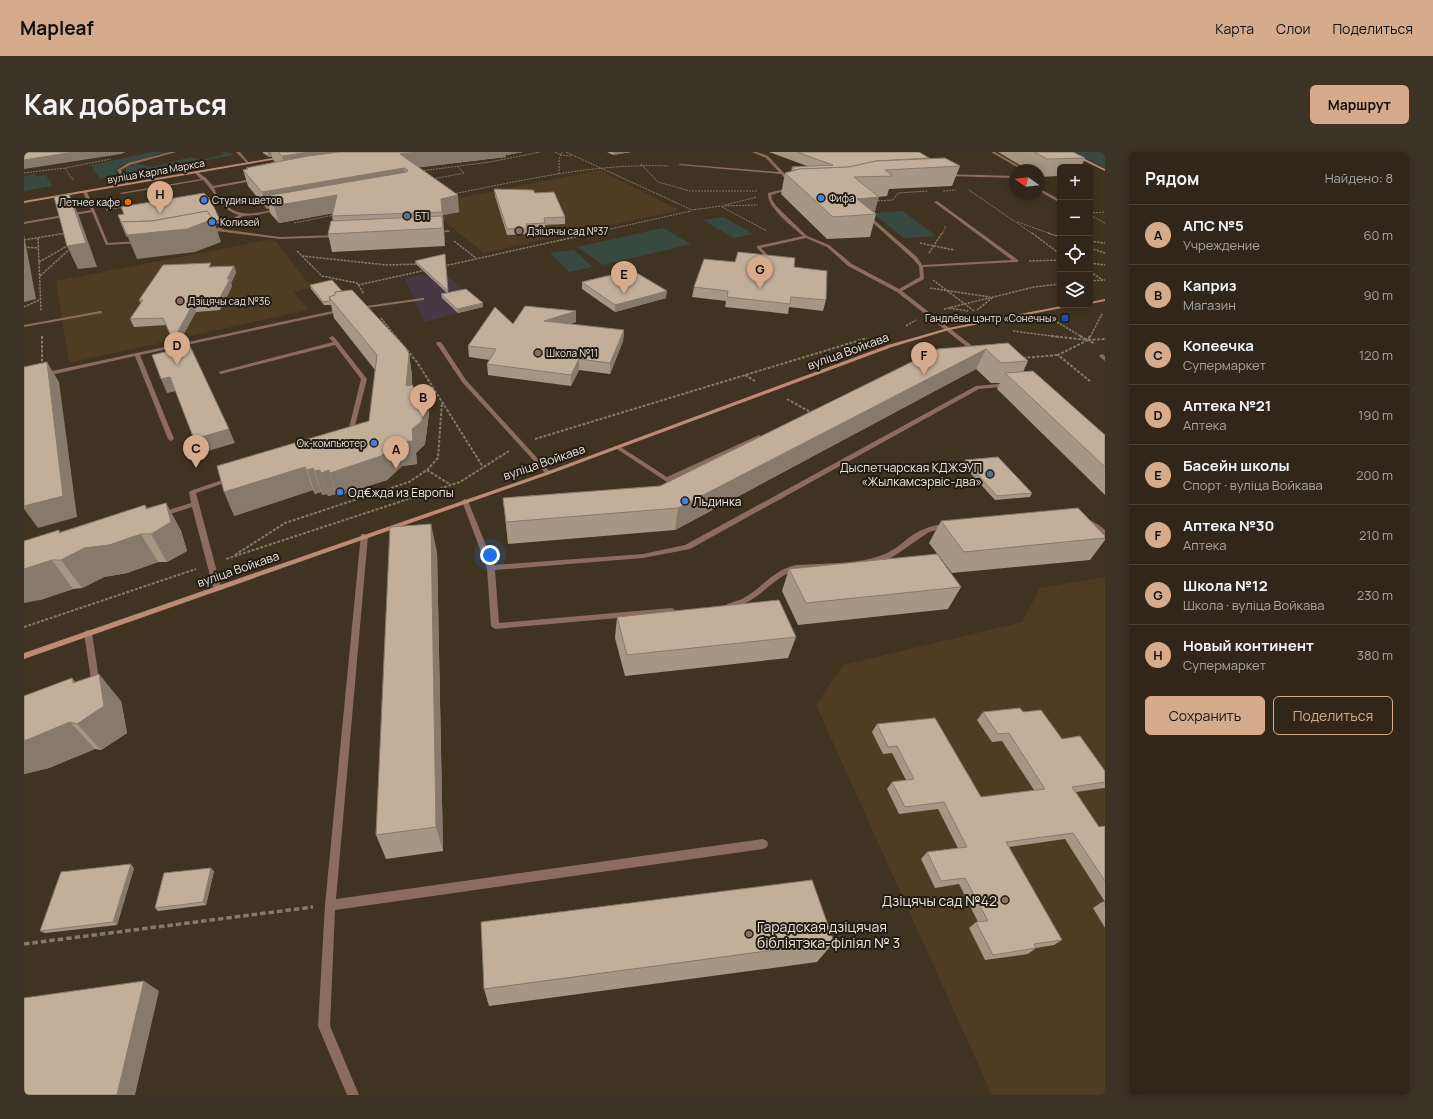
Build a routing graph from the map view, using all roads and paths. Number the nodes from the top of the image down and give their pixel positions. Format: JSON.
{"nodes":[{"id":1,"x":174,"y":152,"type":"edge"},
{"id":2,"x":238,"y":152,"type":"edge"},
{"id":3,"x":540,"y":152,"type":"edge"},
{"id":4,"x":555,"y":152,"type":"edge"},
{"id":5,"x":562,"y":152,"type":"edge"},
{"id":6,"x":566,"y":152,"type":"edge"},
{"id":7,"x":754,"y":152,"type":"edge"},
{"id":8,"x":993,"y":152,"type":"edge"},
{"id":9,"x":1068,"y":152,"type":"edge"},
{"id":10,"x":561,"y":155,"type":"junction"},
{"id":11,"x":575,"y":156,"type":"junction"},
{"id":12,"x":286,"y":157,"type":"edge"},
{"id":13,"x":116,"y":158,"type":"dead end"},
{"id":14,"x":249,"y":163,"type":"junction"},
{"id":15,"x":641,"y":164,"type":"junction"},
{"id":16,"x":1014,"y":164,"type":"edge"},
{"id":17,"x":457,"y":166,"type":"junction"},
{"id":18,"x":680,"y":166,"type":"joint"},
{"id":19,"x":600,"y":167,"type":"junction"},
{"id":20,"x":65,"y":168,"type":"junction"},
{"id":21,"x":1105,"y":170,"type":"edge"},
{"id":22,"x":420,"y":171,"type":"edge"},
{"id":23,"x":196,"y":172,"type":"junction"},
{"id":24,"x":24,"y":173,"type":"edge"},
{"id":25,"x":782,"y":173,"type":"junction"},
{"id":26,"x":559,"y":174,"type":"junction"},
{"id":27,"x":945,"y":175,"type":"joint"},
{"id":28,"x":1009,"y":177,"type":"edge"},
{"id":29,"x":260,"y":178,"type":"edge"},
{"id":30,"x":204,"y":179,"type":"junction"},
{"id":31,"x":426,"y":180,"type":"edge"},
{"id":32,"x":76,"y":184,"type":"dead end"},
{"id":33,"x":128,"y":184,"type":"junction"},
{"id":34,"x":212,"y":187,"type":"junction"},
{"id":35,"x":796,"y":187,"type":"junction"},
{"id":36,"x":802,"y":187,"type":"edge"},
{"id":37,"x":961,"y":190,"type":"dead end"},
{"id":38,"x":775,"y":191,"type":"junction"},
{"id":39,"x":930,"y":191,"type":"dead end"},
{"id":40,"x":937,"y":191,"type":"dead end"},
{"id":41,"x":85,"y":192,"type":"junction"},
{"id":42,"x":122,"y":193,"type":"dead end"},
{"id":43,"x":1045,"y":193,"type":"edge"},
{"id":44,"x":769,"y":194,"type":"junction"},
{"id":45,"x":447,"y":195,"type":"edge"},
{"id":46,"x":1057,"y":200,"type":"edge"},
{"id":47,"x":871,"y":201,"type":"edge"},
{"id":48,"x":24,"y":202,"type":"edge"},
{"id":49,"x":936,"y":202,"type":"edge"},
{"id":50,"x":773,"y":205,"type":"junction"},
{"id":51,"x":129,"y":206,"type":"edge"},
{"id":52,"x":720,"y":206,"type":"junction"},
{"id":53,"x":285,"y":208,"type":"edge"},
{"id":54,"x":692,"y":210,"type":"junction"},
{"id":55,"x":93,"y":212,"type":"junction"},
{"id":56,"x":1105,"y":212,"type":"edge"},
{"id":57,"x":340,"y":214,"type":"edge"},
{"id":58,"x":1093,"y":214,"type":"edge"},
{"id":59,"x":241,"y":216,"type":"junction"},
{"id":60,"x":1093,"y":216,"type":"edge"},
{"id":61,"x":326,"y":217,"type":"junction"},
{"id":62,"x":334,"y":219,"type":"edge"},
{"id":63,"x":1016,"y":221,"type":"junction"},
{"id":64,"x":859,"y":222,"type":"edge"},
{"id":65,"x":24,"y":223,"type":"edge"},
{"id":66,"x":940,"y":223,"type":"dead end"},
{"id":67,"x":1105,"y":223,"type":"edge"},
{"id":68,"x":290,"y":224,"type":"edge"},
{"id":69,"x":217,"y":230,"type":"junction"},
{"id":70,"x":449,"y":231,"type":"dead end"},
{"id":71,"x":210,"y":232,"type":"edge"},
{"id":72,"x":425,"y":232,"type":"edge"},
{"id":73,"x":69,"y":233,"type":"edge"},
{"id":74,"x":770,"y":233,"type":"dead end"},
{"id":75,"x":345,"y":236,"type":"edge"},
{"id":76,"x":1057,"y":236,"type":"edge"},
{"id":77,"x":806,"y":237,"type":"junction"},
{"id":78,"x":892,"y":237,"type":"junction"},
{"id":79,"x":38,"y":238,"type":"junction"},
{"id":80,"x":284,"y":238,"type":"junction"},
{"id":81,"x":24,"y":240,"type":"edge"},
{"id":82,"x":1093,"y":241,"type":"edge"},
{"id":83,"x":146,"y":242,"type":"edge"},
{"id":84,"x":1105,"y":243,"type":"edge"},
{"id":85,"x":71,"y":244,"type":"edge"},
{"id":86,"x":933,"y":245,"type":"junction"},
{"id":87,"x":24,"y":247,"type":"edge"},
{"id":88,"x":73,"y":247,"type":"edge"},
{"id":89,"x":39,"y":248,"type":"junction"},
{"id":90,"x":1093,"y":249,"type":"edge"},
{"id":91,"x":955,"y":250,"type":"dead end"},
{"id":92,"x":1057,"y":252,"type":"edge"},
{"id":93,"x":1105,"y":253,"type":"edge"},
{"id":94,"x":766,"y":255,"type":"edge"},
{"id":95,"x":302,"y":256,"type":"junction"},
{"id":96,"x":1016,"y":260,"type":"junction"},
{"id":97,"x":1057,"y":260,"type":"edge"},
{"id":98,"x":39,"y":262,"type":"junction"},
{"id":99,"x":460,"y":262,"type":"junction"},
{"id":100,"x":423,"y":263,"type":"edge"},
{"id":101,"x":445,"y":263,"type":"edge"},
{"id":102,"x":1093,"y":263,"type":"edge"},
{"id":103,"x":1105,"y":265,"type":"edge"},
{"id":104,"x":921,"y":266,"type":"junction"},
{"id":105,"x":438,"y":267,"type":"edge"},
{"id":106,"x":431,"y":269,"type":"edge"},
{"id":107,"x":1093,"y":274,"type":"edge"},
{"id":108,"x":40,"y":276,"type":"junction"},
{"id":109,"x":1104,"y":280,"type":"edge"},
{"id":110,"x":1093,"y":281,"type":"edge"},
{"id":111,"x":911,"y":284,"type":"junction"},
{"id":112,"x":1057,"y":284,"type":"edge"},
{"id":113,"x":358,"y":285,"type":"junction"},
{"id":114,"x":899,"y":291,"type":"junction"},
{"id":115,"x":949,"y":291,"type":"junction"},
{"id":116,"x":993,"y":297,"type":"junction"},
{"id":117,"x":41,"y":299,"type":"junction"},
{"id":118,"x":422,"y":299,"type":"dead end"},
{"id":119,"x":1105,"y":300,"type":"edge"},
{"id":120,"x":1093,"y":302,"type":"edge"},
{"id":121,"x":962,"y":304,"type":"junction"},
{"id":122,"x":24,"y":307,"type":"edge"},
{"id":123,"x":372,"y":307,"type":"junction"},
{"id":124,"x":947,"y":308,"type":"junction"},
{"id":125,"x":1059,"y":308,"type":"edge"},
{"id":126,"x":1105,"y":309,"type":"edge"},
{"id":127,"x":100,"y":312,"type":"dead end"},
{"id":128,"x":974,"y":312,"type":"junction"},
{"id":129,"x":927,"y":313,"type":"junction"},
{"id":130,"x":989,"y":321,"type":"junction"},
{"id":131,"x":1052,"y":322,"type":"dead end"},
{"id":132,"x":42,"y":323,"type":"junction"},
{"id":133,"x":24,"y":326,"type":"edge"},
{"id":134,"x":900,"y":328,"type":"dead end"},
{"id":135,"x":948,"y":329,"type":"junction"},
{"id":136,"x":870,"y":337,"type":"dead end"},
{"id":137,"x":1105,"y":339,"type":"edge"},
{"id":138,"x":1088,"y":340,"type":"junction"},
{"id":139,"x":439,"y":344,"type":"dead end"},
{"id":140,"x":1099,"y":348,"type":"dead end"},
{"id":141,"x":137,"y":354,"type":"junction"},
{"id":142,"x":1058,"y":355,"type":"junction"},
{"id":143,"x":973,"y":356,"type":"edge"},
{"id":144,"x":1020,"y":358,"type":"edge"},
{"id":145,"x":221,"y":372,"type":"dead end"},
{"id":146,"x":42,"y":375,"type":"junction"},
{"id":147,"x":24,"y":379,"type":"edge"},
{"id":148,"x":1091,"y":382,"type":"dead end"},
{"id":149,"x":1015,"y":385,"type":"edge"},
{"id":150,"x":442,"y":402,"type":"junction"},
{"id":151,"x":768,"y":433,"type":"edge"},
{"id":152,"x":171,"y":439,"type":"dead end"},
{"id":153,"x":349,"y":441,"type":"edge"},
{"id":154,"x":521,"y":443,"type":"junction"},
{"id":155,"x":617,"y":447,"type":"junction"},
{"id":156,"x":483,"y":467,"type":"junction"},
{"id":157,"x":427,"y":470,"type":"junction"},
{"id":158,"x":548,"y":473,"type":"junction"},
{"id":159,"x":237,"y":477,"type":"edge"},
{"id":160,"x":451,"y":485,"type":"junction"},
{"id":161,"x":465,"y":500,"type":"junction"},
{"id":162,"x":195,"y":504,"type":"junction"},
{"id":163,"x":150,"y":518,"type":"edge"},
{"id":164,"x":1075,"y":518,"type":"edge"},
{"id":165,"x":958,"y":524,"type":"edge"},
{"id":166,"x":1105,"y":534,"type":"edge"},
{"id":167,"x":364,"y":536,"type":"junction"},
{"id":168,"x":231,"y":558,"type":"junction"},
{"id":169,"x":212,"y":564,"type":"junction"},
{"id":170,"x":491,"y":568,"type":"junction"},
{"id":171,"x":218,"y":588,"type":"junction"},
{"id":172,"x":721,"y":607,"type":"edge"},
{"id":173,"x":682,"y":610,"type":"edge"},
{"id":174,"x":24,"y":627,"type":"edge"},
{"id":175,"x":88,"y":633,"type":"junction"},
{"id":176,"x":24,"y":656,"type":"edge"},
{"id":177,"x":89,"y":689,"type":"edge"},
{"id":178,"x":763,"y":844,"type":"dead end"},
{"id":179,"x":330,"y":905,"type":"junction"},
{"id":180,"x":24,"y":944,"type":"edge"},
{"id":181,"x":352,"y":1095,"type":"edge"}],
"edges":[{"from":1,"to":33,"type":"lane"},
{"from":2,"to":14,"type":"lane"},
{"from":3,"to":17,"type":"path"},
{"from":4,"to":10,"type":"path"},
{"from":5,"to":10,"type":"path"},
{"from":6,"to":11,"type":"path"},
{"from":7,"to":25,"type":"lane"},
{"from":8,"to":16,"type":"lane"},
{"from":9,"to":21,"type":"main road"},
{"from":10,"to":11,"type":"path"},
{"from":10,"to":26,"type":"path"},
{"from":11,"to":19,"type":"path"},
{"from":12,"to":14,"type":"main road","name":"вуліца Карла Маркса"},
{"from":13,"to":20,"type":"path"},
{"from":14,"to":23,"type":"main road","name":"вуліца Карла Маркса"},
{"from":15,"to":18,"type":"path"},
{"from":15,"to":19,"type":"path"},
{"from":15,"to":38,"type":"path"},
{"from":17,"to":22,"type":"path"},
{"from":17,"to":31,"type":"path"},
{"from":18,"to":25,"type":"lane"},
{"from":19,"to":26,"type":"path"},
{"from":19,"to":54,"type":"path"},
{"from":20,"to":24,"type":"path"},
{"from":20,"to":32,"type":"path"},
{"from":23,"to":30,"type":"lane"},
{"from":23,"to":33,"type":"main road","name":"вуліца Карла Маркса"},
{"from":25,"to":35,"type":"lane"},
{"from":26,"to":45,"type":"path"},
{"from":27,"to":28,"type":"lane"},
{"from":27,"to":63,"type":"path"},
{"from":29,"to":34,"type":"lane"},
{"from":30,"to":34,"type":"lane"},
{"from":30,"to":42,"type":"lane"},
{"from":33,"to":41,"type":"main road","name":"вуліца Карла Маркса"},
{"from":34,"to":59,"type":"lane"},
{"from":35,"to":36,"type":"lane"},
{"from":35,"to":38,"type":"lane"},
{"from":37,"to":40,"type":"path"},
{"from":38,"to":44,"type":"lane"},
{"from":39,"to":47,"type":"path"},
{"from":41,"to":48,"type":"main road","name":"вуліца Карла Маркса"},
{"from":41,"to":55,"type":"lane"},
{"from":43,"to":46,"type":"lane"},
{"from":44,"to":50,"type":"lane"},
{"from":44,"to":52,"type":"path"},
{"from":49,"to":96,"type":"lane"},
{"from":50,"to":52,"type":"path"},
{"from":50,"to":77,"type":"lane"},
{"from":51,"to":55,"type":"path"},
{"from":52,"to":54,"type":"path"},
{"from":52,"to":74,"type":"path"},
{"from":53,"to":59,"type":"lane"},
{"from":54,"to":99,"type":"path"},
{"from":55,"to":65,"type":"lane"},
{"from":55,"to":83,"type":"lane"},
{"from":56,"to":58,"type":"path"},
{"from":57,"to":61,"type":"path"},
{"from":59,"to":69,"type":"lane"},
{"from":60,"to":67,"type":"path"},
{"from":61,"to":62,"type":"path"},
{"from":61,"to":68,"type":"path"},
{"from":63,"to":76,"type":"path"},
{"from":63,"to":92,"type":"path"},
{"from":64,"to":78,"type":"lane"},
{"from":66,"to":86,"type":"path"},
{"from":69,"to":71,"type":"lane"},
{"from":69,"to":80,"type":"lane"},
{"from":70,"to":72,"type":"lane"},
{"from":73,"to":79,"type":"path"},
{"from":75,"to":80,"type":"lane"},
{"from":77,"to":94,"type":"lane"},
{"from":77,"to":114,"type":"lane"},
{"from":78,"to":86,"type":"path"},
{"from":78,"to":104,"type":"lane"},
{"from":79,"to":81,"type":"path"},
{"from":79,"to":89,"type":"path"},
{"from":80,"to":95,"type":"path"},
{"from":82,"to":84,"type":"path"},
{"from":85,"to":98,"type":"path"},
{"from":86,"to":91,"type":"path"},
{"from":86,"to":104,"type":"path"},
{"from":87,"to":89,"type":"path"},
{"from":88,"to":108,"type":"path"},
{"from":89,"to":98,"type":"path"},
{"from":90,"to":93,"type":"path"},
{"from":95,"to":100,"type":"path"},
{"from":95,"to":113,"type":"path"},
{"from":96,"to":97,"type":"path"},
{"from":96,"to":104,"type":"lane"},
{"from":98,"to":108,"type":"path"},
{"from":99,"to":101,"type":"path"},
{"from":99,"to":105,"type":"path"},
{"from":102,"to":103,"type":"path"},
{"from":104,"to":111,"type":"lane"},
{"from":106,"to":113,"type":"path"},
{"from":107,"to":109,"type":"path"},
{"from":108,"to":117,"type":"path"},
{"from":109,"to":110,"type":"path"},
{"from":111,"to":114,"type":"lane"},
{"from":111,"to":115,"type":"path"},
{"from":112,"to":116,"type":"path"},
{"from":113,"to":123,"type":"path"},
{"from":114,"to":129,"type":"lane"},
{"from":115,"to":116,"type":"path"},
{"from":115,"to":121,"type":"path"},
{"from":116,"to":121,"type":"path"},
{"from":116,"to":128,"type":"path"},
{"from":117,"to":122,"type":"path"},
{"from":117,"to":132,"type":"path"},
{"from":118,"to":123,"type":"lane"},
{"from":119,"to":120,"type":"main road"},
{"from":121,"to":124,"type":"path"},
{"from":121,"to":128,"type":"path"},
{"from":123,"to":141,"type":"lane"},
{"from":123,"to":150,"type":"path"},
{"from":124,"to":128,"type":"path"},
{"from":124,"to":129,"type":"path"},
{"from":125,"to":130,"type":"main road","name":"вуліца Войкава"},
{"from":126,"to":138,"type":"path"},
{"from":127,"to":132,"type":"lane"},
{"from":128,"to":130,"type":"path"},
{"from":129,"to":134,"type":"path"},
{"from":129,"to":135,"type":"lane"},
{"from":130,"to":135,"type":"main road","name":"вуліца Войкава"},
{"from":130,"to":138,"type":"path"},
{"from":131,"to":138,"type":"path"},
{"from":132,"to":133,"type":"lane"},
{"from":132,"to":146,"type":"path"},
{"from":135,"to":143,"type":"lane"},
{"from":135,"to":155,"type":"main road","name":"вуліца Войкава"},
{"from":136,"to":154,"type":"path"},
{"from":137,"to":138,"type":"path"},
{"from":138,"to":140,"type":"path"},
{"from":138,"to":142,"type":"path"},
{"from":139,"to":154,"type":"lane"},
{"from":141,"to":146,"type":"lane"},
{"from":141,"to":152,"type":"lane"},
{"from":142,"to":144,"type":"path"},
{"from":142,"to":148,"type":"path"},
{"from":145,"to":153,"type":"lane"},
{"from":146,"to":147,"type":"lane"},
{"from":149,"to":170,"type":"lane"},
{"from":150,"to":156,"type":"path"},
{"from":150,"to":157,"type":"path"},
{"from":151,"to":155,"type":"lane"},
{"from":154,"to":156,"type":"path"},
{"from":154,"to":158,"type":"lane"},
{"from":155,"to":158,"type":"main road","name":"вуліца Войкава"},
{"from":156,"to":160,"type":"path"},
{"from":157,"to":160,"type":"path"},
{"from":157,"to":168,"type":"path"},
{"from":158,"to":161,"type":"main road","name":"вуліца Войкава"},
{"from":159,"to":162,"type":"lane"},
{"from":160,"to":168,"type":"path"},
{"from":161,"to":167,"type":"main road","name":"вуліца Войкава"},
{"from":161,"to":170,"type":"lane"},
{"from":162,"to":163,"type":"lane"},
{"from":162,"to":169,"type":"lane"},
{"from":164,"to":166,"type":"lane"},
{"from":165,"to":172,"type":"lane"},
{"from":167,"to":171,"type":"main road","name":"вуліца Войкава"},
{"from":167,"to":179,"type":"lane"},
{"from":168,"to":169,"type":"path"},
{"from":169,"to":171,"type":"lane"},
{"from":169,"to":174,"type":"path"},
{"from":170,"to":173,"type":"lane"},
{"from":171,"to":175,"type":"main road","name":"вуліца Войкава"},
{"from":175,"to":176,"type":"main road","name":"вуліца Войкава"},
{"from":175,"to":177,"type":"lane"},
{"from":178,"to":179,"type":"lane"},
{"from":179,"to":180,"type":"path"},
{"from":179,"to":181,"type":"lane"}]}
